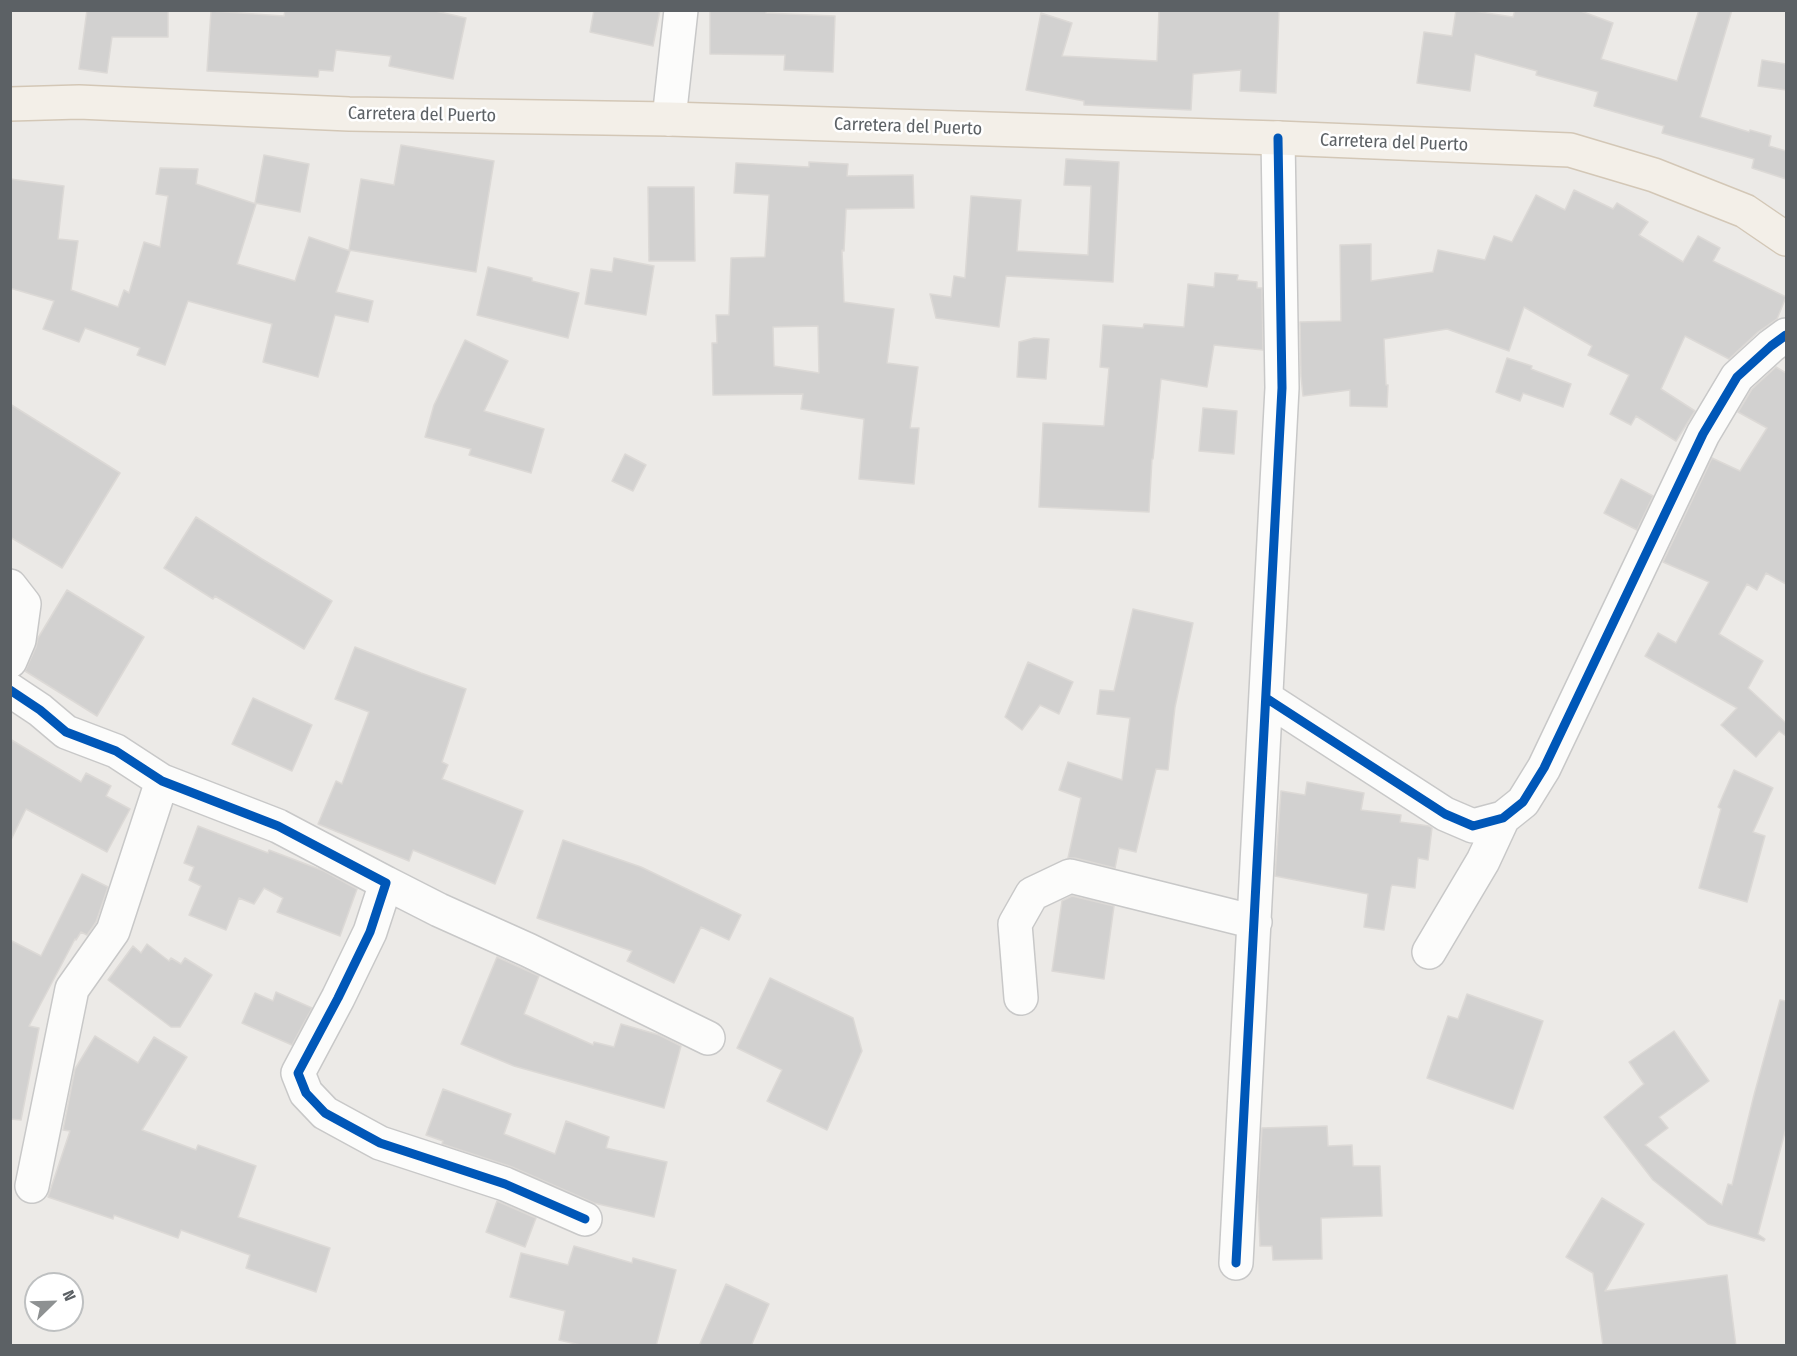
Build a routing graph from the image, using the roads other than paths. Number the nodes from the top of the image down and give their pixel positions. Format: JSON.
{"nodes":[{"id":1,"x":681,"y":10,"type":"edge"},
{"id":2,"x":10,"y":104,"type":"edge"},
{"id":3,"x":669,"y":119,"type":"junction"},
{"id":4,"x":1278,"y":138,"type":"junction"},
{"id":5,"x":1786,"y":239,"type":"edge"},
{"id":6,"x":1786,"y":335,"type":"edge"},
{"id":7,"x":10,"y":586,"type":"edge"},
{"id":8,"x":10,"y":661,"type":"edge"},
{"id":9,"x":10,"y":690,"type":"edge"},
{"id":10,"x":1266,"y":698,"type":"junction"},
{"id":11,"x":162,"y":781,"type":"junction"},
{"id":12,"x":1503,"y":818,"type":"junction"},
{"id":13,"x":386,"y":883,"type":"junction"},
{"id":14,"x":1254,"y":922,"type":"junction"},
{"id":15,"x":1429,"y":952,"type":"dead end"},
{"id":16,"x":1021,"y":998,"type":"dead end"},
{"id":17,"x":708,"y":1038,"type":"dead end"},
{"id":18,"x":32,"y":1186,"type":"dead end"},
{"id":19,"x":585,"y":1220,"type":"dead end"},
{"id":20,"x":1236,"y":1263,"type":"dead end"}],
"edges":[{"from":1,"to":3,"type":"street"},
{"from":2,"to":3,"type":"main road","name":"Carretera del Puerto"},
{"from":3,"to":4,"type":"main road","name":"Carretera del Puerto"},
{"from":4,"to":5,"type":"main road","name":"Carretera del Puerto"},
{"from":4,"to":10,"type":"street"},
{"from":6,"to":12,"type":"street"},
{"from":7,"to":8,"type":"street"},
{"from":9,"to":11,"type":"street"},
{"from":10,"to":12,"type":"street"},
{"from":10,"to":14,"type":"street"},
{"from":11,"to":13,"type":"street"},
{"from":11,"to":18,"type":"street"},
{"from":12,"to":15,"type":"street"},
{"from":13,"to":17,"type":"street"},
{"from":13,"to":19,"type":"street"},
{"from":14,"to":16,"type":"street"},
{"from":14,"to":20,"type":"street"}]}
